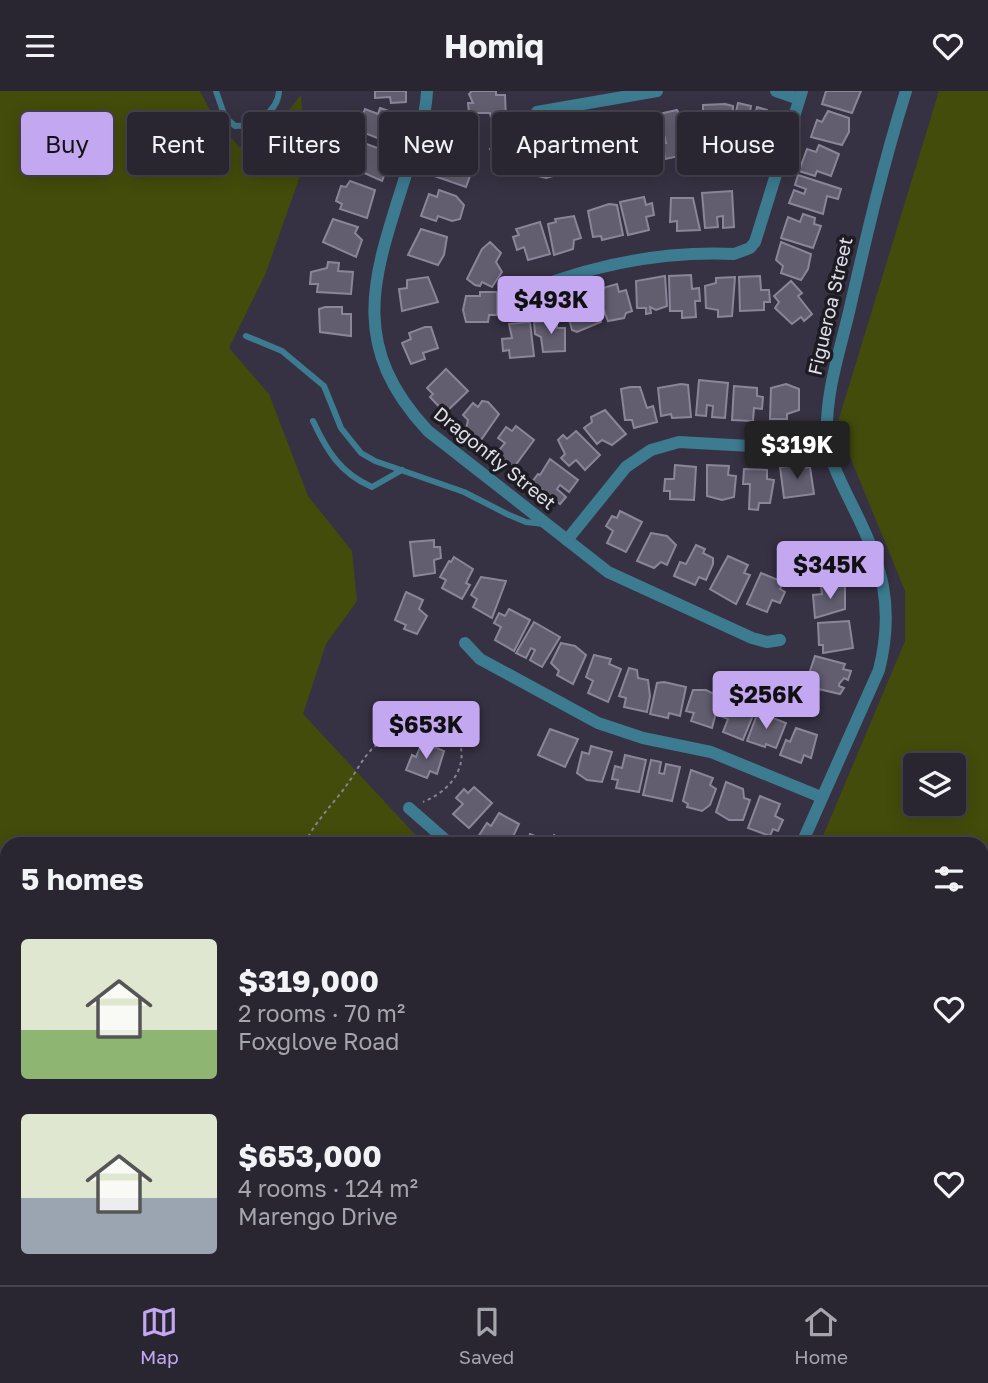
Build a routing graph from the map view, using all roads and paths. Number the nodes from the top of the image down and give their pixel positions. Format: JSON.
{"nodes":[{"id":1,"x":216,"y":91,"type":"edge"},
{"id":2,"x":279,"y":91,"type":"edge"},
{"id":3,"x":427,"y":91,"type":"edge"},
{"id":4,"x":657,"y":91,"type":"edge"},
{"id":5,"x":776,"y":91,"type":"edge"},
{"id":6,"x":906,"y":91,"type":"edge"},
{"id":7,"x":800,"y":95,"type":"edge"},
{"id":8,"x":537,"y":112,"type":"dead end"},
{"id":9,"x":528,"y":291,"type":"dead end"},
{"id":10,"x":246,"y":335,"type":"dead end"},
{"id":11,"x":313,"y":421,"type":"dead end"},
{"id":12,"x":827,"y":437,"type":"junction"},
{"id":13,"x":402,"y":470,"type":"junction"},
{"id":14,"x":546,"y":524,"type":"junction"},
{"id":15,"x":567,"y":540,"type":"junction"},
{"id":16,"x":780,"y":640,"type":"dead end"},
{"id":17,"x":465,"y":643,"type":"dead end"},
{"id":18,"x":821,"y":797,"type":"junction"},
{"id":19,"x":409,"y":808,"type":"joint"},
{"id":20,"x":309,"y":837,"type":"edge"},
{"id":21,"x":442,"y":837,"type":"edge"},
{"id":22,"x":804,"y":837,"type":"edge"}],
"edges":[{"from":1,"to":2,"type":"lane"},
{"from":3,"to":14,"type":"street","name":"Dragonfly Street"},
{"from":4,"to":8,"type":"street"},
{"from":5,"to":7,"type":"street"},
{"from":6,"to":12,"type":"street","name":"Figueroa Street"},
{"from":7,"to":9,"type":"street"},
{"from":10,"to":13,"type":"lane"},
{"from":11,"to":13,"type":"lane"},
{"from":12,"to":15,"type":"street"},
{"from":12,"to":18,"type":"street","name":"Figueroa Street"},
{"from":13,"to":14,"type":"lane"},
{"from":14,"to":15,"type":"street","name":"Dragonfly Street"},
{"from":15,"to":16,"type":"street","name":"Dragonfly Street"},
{"from":17,"to":18,"type":"street"},
{"from":18,"to":22,"type":"street","name":"Figueroa Street"},
{"from":19,"to":20,"type":"path"},
{"from":19,"to":21,"type":"street"}]}
